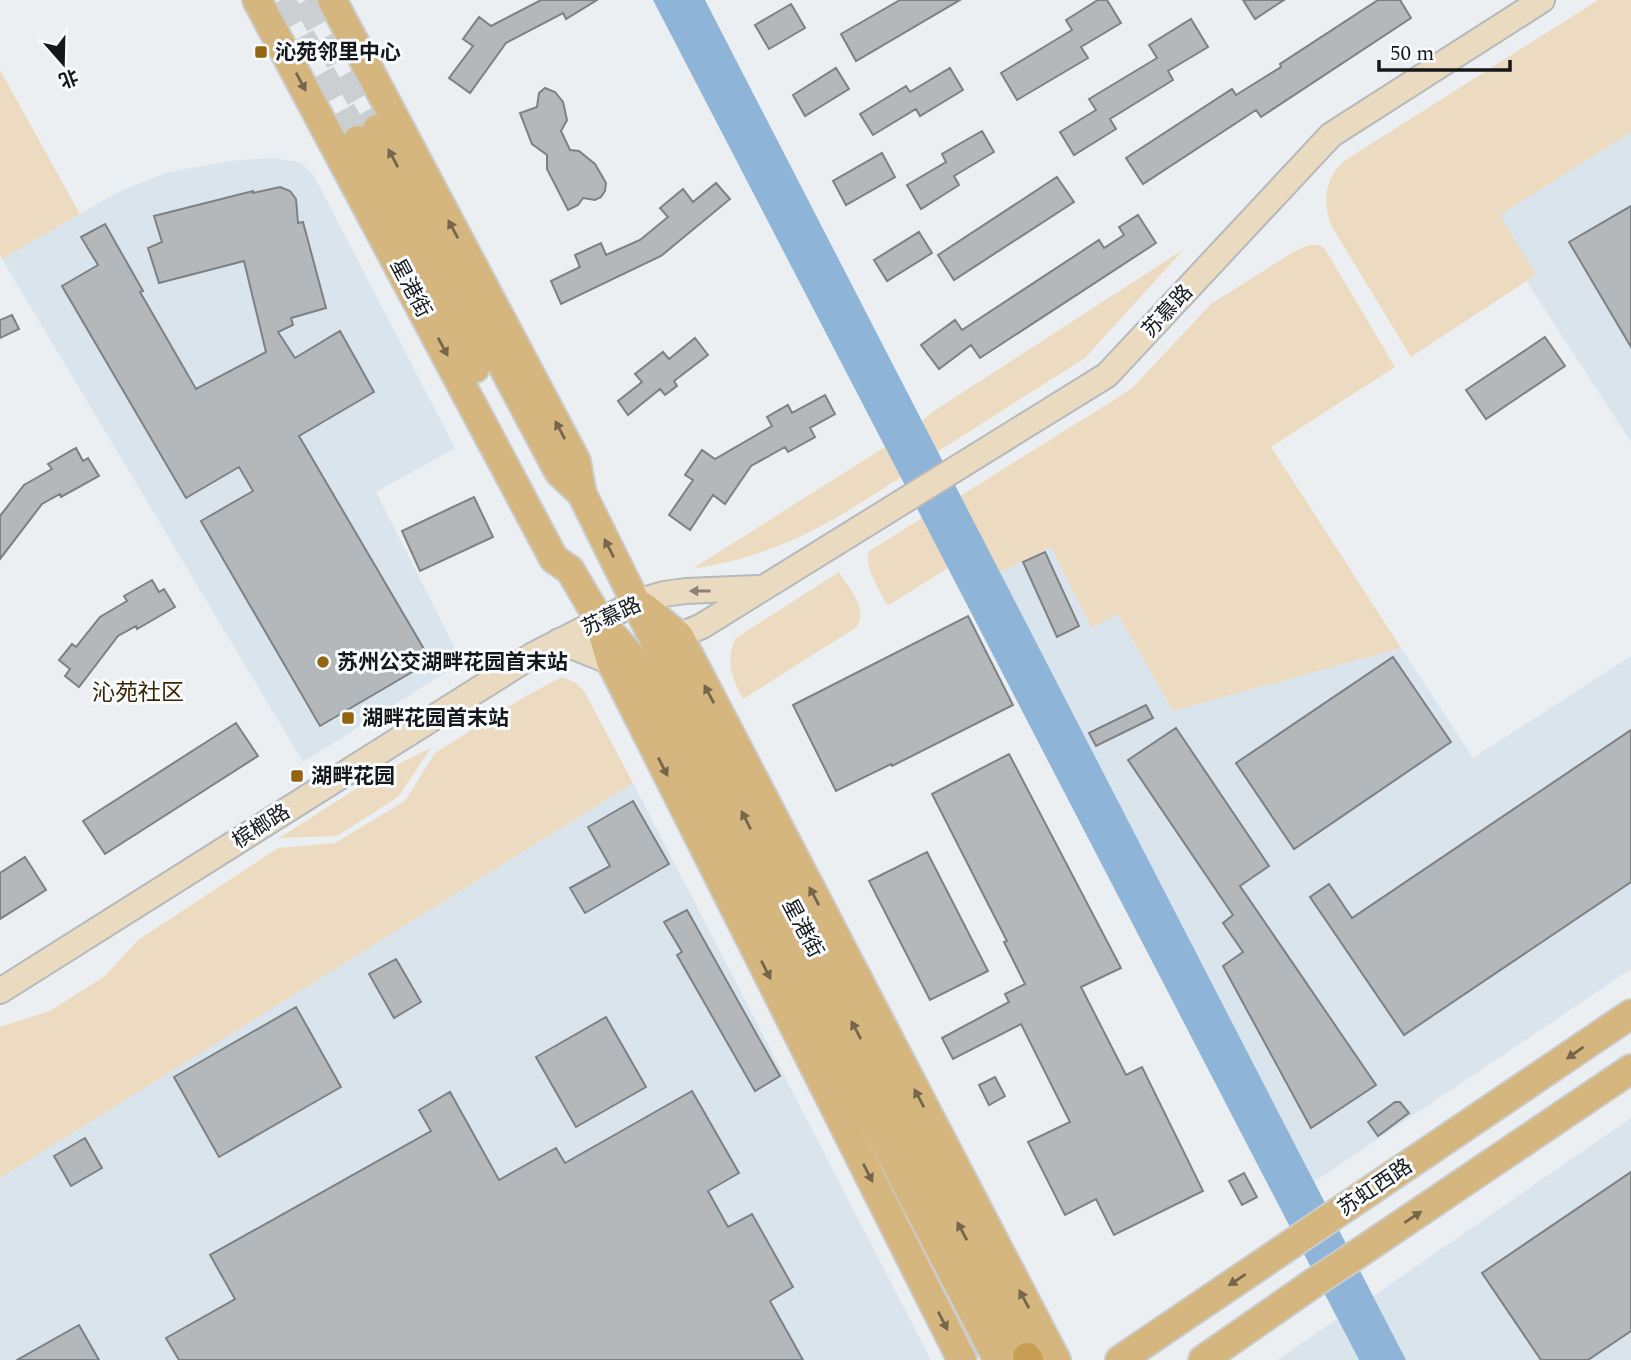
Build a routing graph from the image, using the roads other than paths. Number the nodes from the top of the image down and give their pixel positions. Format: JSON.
{"nodes":[{"id":1,"x":257,"y":0,"type":"edge"},
{"id":2,"x":332,"y":0,"type":"edge"},
{"id":3,"x":1542,"y":0,"type":"edge"},
{"id":4,"x":582,"y":494,"type":"junction"},
{"id":5,"x":570,"y":570,"type":"junction"},
{"id":6,"x":764,"y":587,"type":"junction"},
{"id":7,"x":637,"y":602,"type":"junction"},
{"id":8,"x":600,"y":621,"type":"junction"},
{"id":9,"x":559,"y":641,"type":"junction"},
{"id":10,"x":668,"y":641,"type":"junction"},
{"id":11,"x":621,"y":659,"type":"junction"},
{"id":12,"x":765,"y":886,"type":"junction"},
{"id":13,"x":0,"y":991,"type":"edge"},
{"id":14,"x":1631,"y":1014,"type":"edge"},
{"id":15,"x":1631,"y":1069,"type":"edge"},
{"id":16,"x":1029,"y":1359,"type":"edge"},
{"id":17,"x":962,"y":1360,"type":"edge"},
{"id":18,"x":998,"y":1360,"type":"edge"},
{"id":19,"x":1056,"y":1360,"type":"edge"},
{"id":20,"x":1119,"y":1360,"type":"edge"},
{"id":21,"x":1203,"y":1360,"type":"edge"}],
"edges":[{"from":1,"to":5,"type":"main road","name":"星港街","one_way":true},
{"from":4,"to":2,"type":"main road","name":"星港街","one_way":true},
{"from":3,"to":6,"type":"main road","name":"苏慕路"},
{"from":4,"to":5,"type":"main road","name":"星港街","one_way":true},
{"from":7,"to":4,"type":"main road","name":"星港街","one_way":true},
{"from":5,"to":8,"type":"main road","name":"星港街"},
{"from":6,"to":7,"type":"main road","name":"苏慕路","one_way":true},
{"from":6,"to":10,"type":"main road","name":"苏慕路"},
{"from":7,"to":8,"type":"main road","name":"苏慕路"},
{"from":7,"to":10,"type":"main road"},
{"from":8,"to":9,"type":"main road","name":"苏慕路"},
{"from":8,"to":11,"type":"main road","name":"星港街"},
{"from":9,"to":11,"type":"main road","name":"苏慕路"},
{"from":9,"to":13,"type":"main road","name":"槟榔路"},
{"from":10,"to":11,"type":"main road","name":"苏慕路"},
{"from":12,"to":10,"type":"main road","name":"星港街","one_way":true},
{"from":19,"to":10,"type":"main road","one_way":true},
{"from":11,"to":12,"type":"main road","name":"星港街"},
{"from":11,"to":17,"type":"main road","one_way":true},
{"from":16,"to":12,"type":"main road","name":"星港街","one_way":true},
{"from":12,"to":18,"type":"main road","name":"星港街"},
{"from":14,"to":20,"type":"main road","name":"苏虹西路","one_way":true},
{"from":21,"to":15,"type":"main road","one_way":true,"bridge":true}]}
